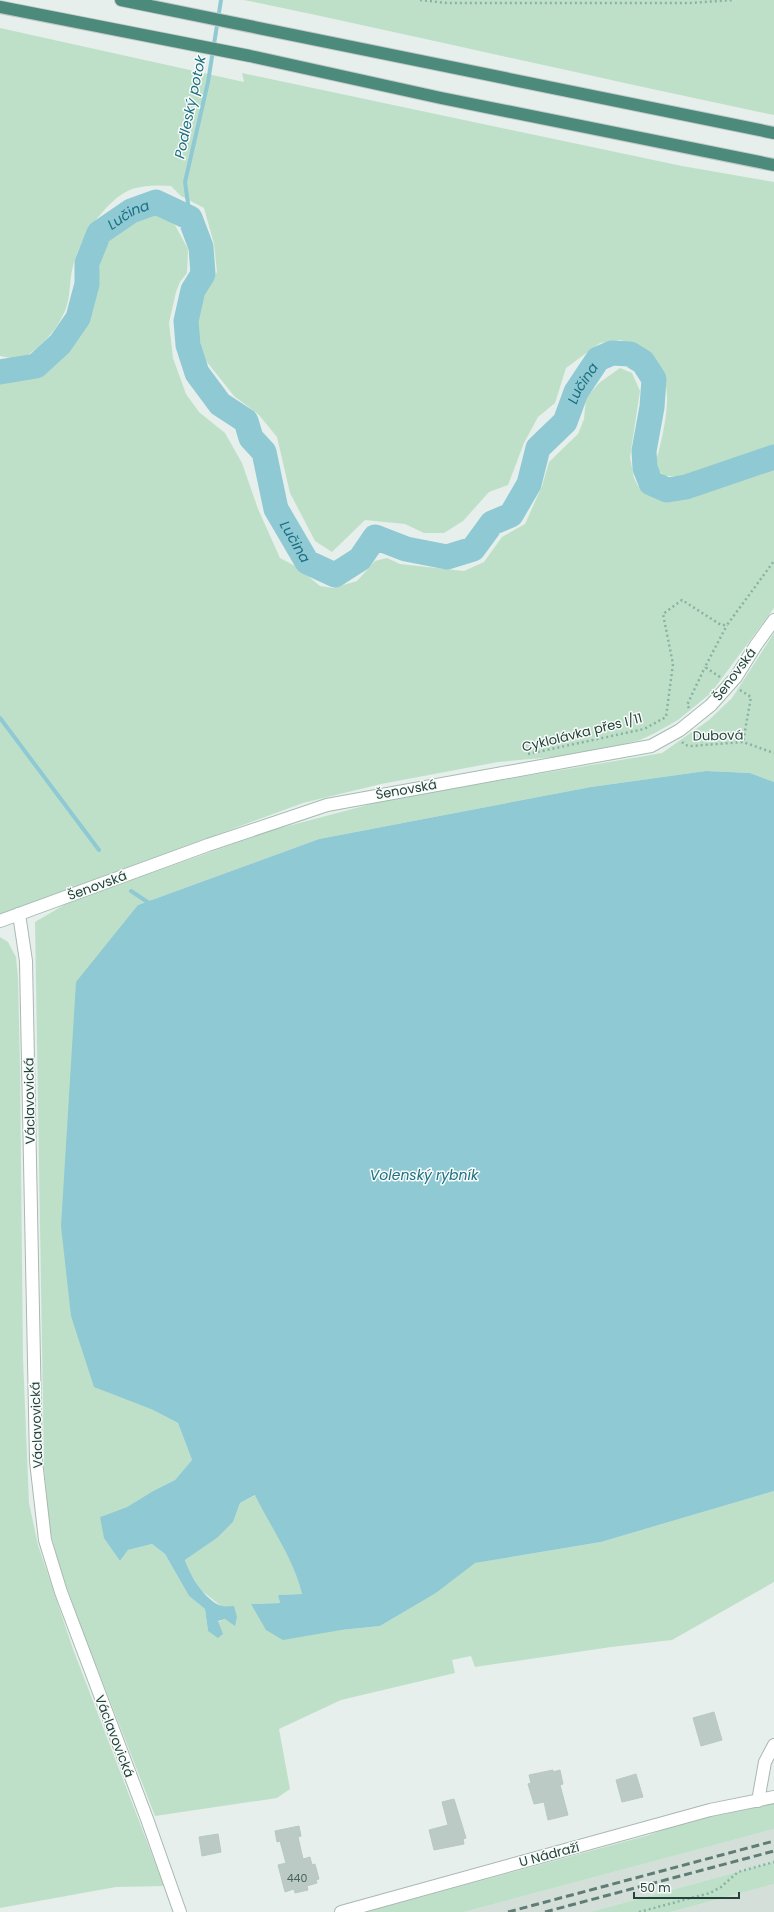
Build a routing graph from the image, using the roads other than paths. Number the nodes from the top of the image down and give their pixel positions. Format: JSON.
{"nodes":[{"id":1,"x":122,"y":0,"type":"edge"},
{"id":2,"x":0,"y":7,"type":"edge"},
{"id":3,"x":774,"y":133,"type":"edge"},
{"id":4,"x":774,"y":165,"type":"edge"},
{"id":5,"x":774,"y":620,"type":"edge"},
{"id":6,"x":19,"y":914,"type":"junction"},
{"id":7,"x":0,"y":921,"type":"edge"},
{"id":8,"x":774,"y":1745,"type":"edge"},
{"id":9,"x":774,"y":1797,"type":"edge"},
{"id":10,"x":758,"y":1801,"type":"junction"},
{"id":11,"x":180,"y":1912,"type":"edge"},
{"id":12,"x":341,"y":1912,"type":"edge"}],
"edges":[{"from":1,"to":3,"type":"highway"},
{"from":2,"to":4,"type":"highway"},
{"from":5,"to":6,"type":"street","name":"Šenovská","bridge":true},
{"from":6,"to":7,"type":"street","name":"Šenovská"},
{"from":6,"to":11,"type":"street","name":"Václavovická"},
{"from":8,"to":10,"type":"street"},
{"from":9,"to":10,"type":"street","name":"U Nádraží"},
{"from":10,"to":12,"type":"street","name":"U Nádraží"}]}
